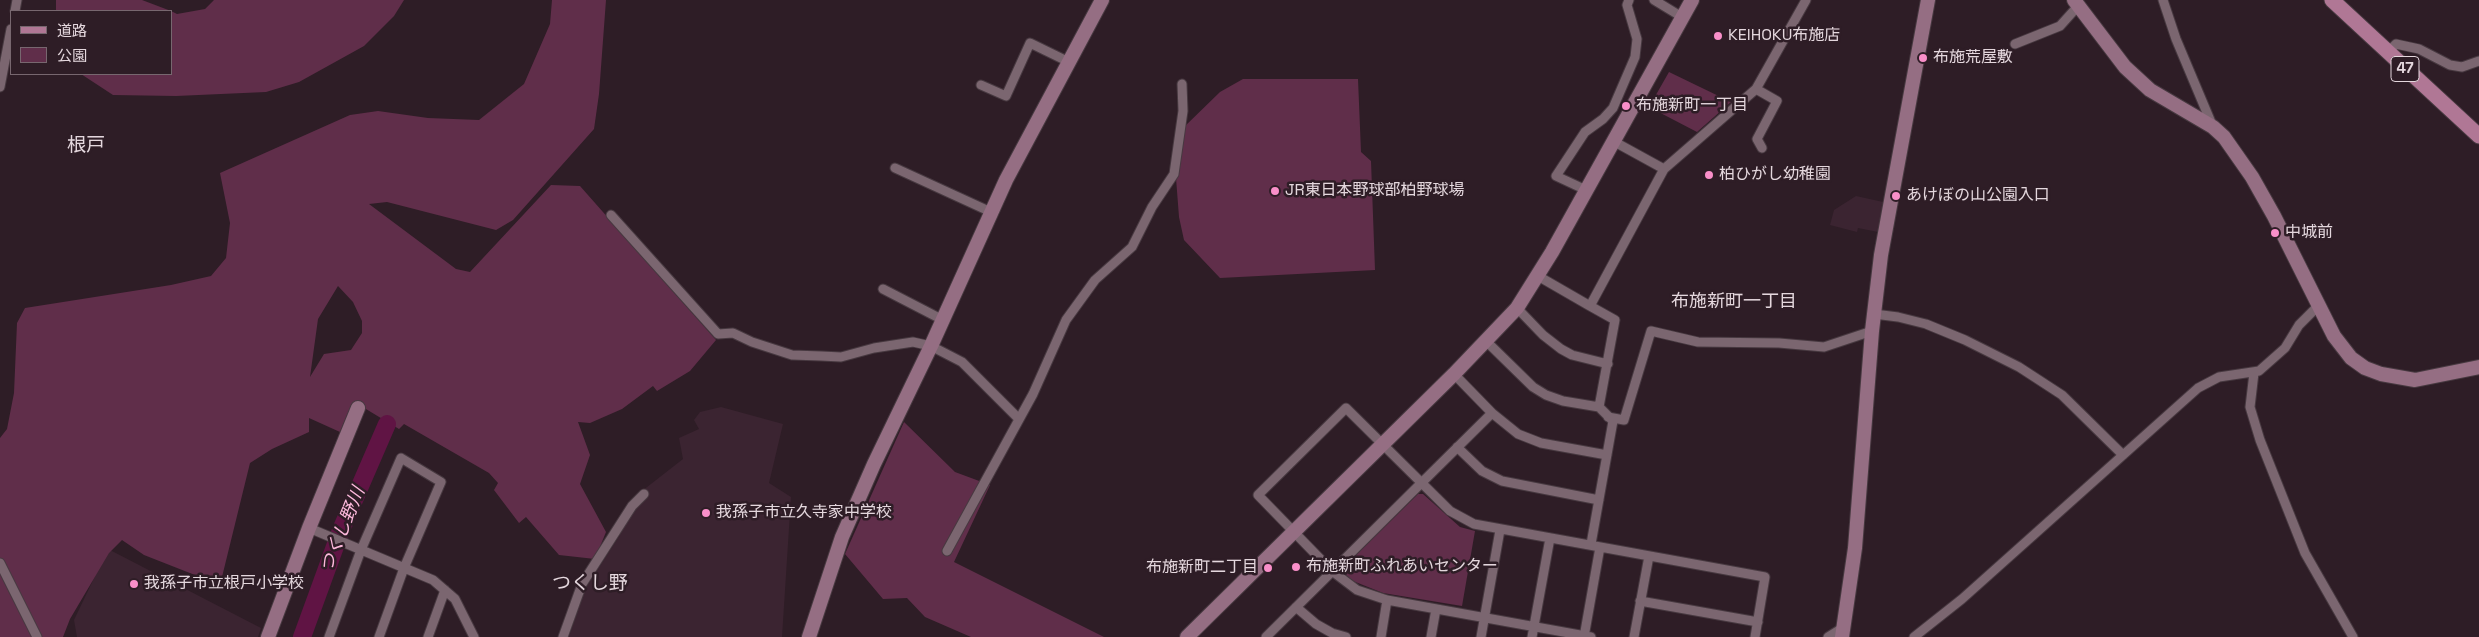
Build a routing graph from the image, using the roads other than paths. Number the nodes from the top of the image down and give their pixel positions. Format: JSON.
{"nodes":[{"id":1,"x":1102,"y":0,"type":"edge"},
{"id":2,"x":1629,"y":0,"type":"edge"},
{"id":3,"x":1654,"y":0,"type":"edge"},
{"id":4,"x":1692,"y":0,"type":"edge"},
{"id":5,"x":1806,"y":0,"type":"edge"},
{"id":6,"x":1925,"y":0,"type":"edge"},
{"id":7,"x":2163,"y":0,"type":"edge"},
{"id":8,"x":2338,"y":2,"type":"edge"},
{"id":9,"x":2076,"y":3,"type":"edge"},
{"id":10,"x":1682,"y":16,"type":"junction"},
{"id":11,"x":10,"y":34,"type":"edge"},
{"id":12,"x":2015,"y":44,"type":"dead end"},
{"id":13,"x":2387,"y":53,"type":"junction"},
{"id":14,"x":2479,"y":61,"type":"edge"},
{"id":15,"x":1069,"y":62,"type":"junction"},
{"id":16,"x":1182,"y":84,"type":"dead end"},
{"id":17,"x":981,"y":85,"type":"dead end"},
{"id":18,"x":0,"y":87,"type":"edge"},
{"id":19,"x":1756,"y":89,"type":"junction"},
{"id":20,"x":2213,"y":127,"type":"junction"},
{"id":21,"x":2479,"y":136,"type":"edge"},
{"id":22,"x":1613,"y":141,"type":"junction"},
{"id":23,"x":1762,"y":148,"type":"dead end"},
{"id":24,"x":896,"y":168,"type":"dead end"},
{"id":25,"x":1664,"y":169,"type":"junction"},
{"id":26,"x":1586,"y":190,"type":"junction"},
{"id":27,"x":991,"y":212,"type":"junction"},
{"id":28,"x":611,"y":215,"type":"dead end"},
{"id":29,"x":1538,"y":276,"type":"junction"},
{"id":30,"x":883,"y":289,"type":"dead end"},
{"id":31,"x":1590,"y":306,"type":"junction"},
{"id":32,"x":2318,"y":306,"type":"junction"},
{"id":33,"x":1517,"y":308,"type":"junction"},
{"id":34,"x":1874,"y":314,"type":"junction"},
{"id":35,"x":943,"y":320,"type":"junction"},
{"id":36,"x":1872,"y":331,"type":"junction"},
{"id":37,"x":1486,"y":341,"type":"junction"},
{"id":38,"x":931,"y":346,"type":"junction"},
{"id":39,"x":1608,"y":364,"type":"junction"},
{"id":40,"x":2479,"y":367,"type":"edge"},
{"id":41,"x":2254,"y":373,"type":"junction"},
{"id":42,"x":1454,"y":374,"type":"junction"},
{"id":43,"x":1599,"y":407,"type":"junction"},
{"id":44,"x":358,"y":408,"type":"dead end"},
{"id":45,"x":1492,"y":413,"type":"junction"},
{"id":46,"x":1608,"y":417,"type":"junction"},
{"id":47,"x":1019,"y":419,"type":"junction"},
{"id":48,"x":1382,"y":444,"type":"junction"},
{"id":49,"x":1458,"y":447,"type":"junction"},
{"id":50,"x":1607,"y":455,"type":"junction"},
{"id":51,"x":2123,"y":455,"type":"junction"},
{"id":52,"x":1421,"y":483,"type":"junction"},
{"id":53,"x":644,"y":494,"type":"dead end"},
{"id":54,"x":1599,"y":500,"type":"junction"},
{"id":55,"x":308,"y":528,"type":"junction"},
{"id":56,"x":1500,"y":530,"type":"junction"},
{"id":57,"x":1294,"y":531,"type":"junction"},
{"id":58,"x":1550,"y":538,"type":"junction"},
{"id":59,"x":1595,"y":546,"type":"junction"},
{"id":60,"x":361,"y":550,"type":"junction"},
{"id":61,"x":947,"y":550,"type":"dead end"},
{"id":62,"x":1649,"y":556,"type":"junction"},
{"id":63,"x":0,"y":563,"type":"edge"},
{"id":64,"x":404,"y":568,"type":"junction"},
{"id":65,"x":1332,"y":571,"type":"junction"},
{"id":66,"x":445,"y":590,"type":"junction"},
{"id":67,"x":1387,"y":600,"type":"junction"},
{"id":68,"x":1640,"y":601,"type":"junction"},
{"id":69,"x":1296,"y":607,"type":"junction"},
{"id":70,"x":1436,"y":609,"type":"junction"},
{"id":71,"x":1484,"y":618,"type":"junction"},
{"id":72,"x":1758,"y":622,"type":"junction"},
{"id":73,"x":1534,"y":627,"type":"junction"},
{"id":74,"x":1843,"y":632,"type":"edge"},
{"id":75,"x":36,"y":637,"type":"edge"},
{"id":76,"x":268,"y":637,"type":"edge"},
{"id":77,"x":329,"y":637,"type":"edge"},
{"id":78,"x":379,"y":637,"type":"edge"},
{"id":79,"x":428,"y":637,"type":"edge"},
{"id":80,"x":474,"y":637,"type":"edge"},
{"id":81,"x":564,"y":637,"type":"edge"},
{"id":82,"x":810,"y":637,"type":"edge"},
{"id":83,"x":1187,"y":637,"type":"edge"},
{"id":84,"x":1266,"y":637,"type":"edge"},
{"id":85,"x":1346,"y":637,"type":"edge"},
{"id":86,"x":1381,"y":637,"type":"edge"},
{"id":87,"x":1431,"y":637,"type":"edge"},
{"id":88,"x":1481,"y":637,"type":"edge"},
{"id":89,"x":1532,"y":637,"type":"edge"},
{"id":90,"x":1586,"y":637,"type":"edge"},
{"id":91,"x":1634,"y":637,"type":"edge"},
{"id":92,"x":1755,"y":637,"type":"edge"},
{"id":93,"x":1828,"y":637,"type":"edge"},
{"id":94,"x":1914,"y":637,"type":"edge"},
{"id":95,"x":2353,"y":637,"type":"edge"}],
"edges":[{"from":1,"to":15,"type":"street"},
{"from":2,"to":26,"type":"street"},
{"from":3,"to":10,"type":"street"},
{"from":4,"to":10,"type":"street"},
{"from":5,"to":19,"type":"street"},
{"from":6,"to":34,"type":"street"},
{"from":7,"to":20,"type":"street"},
{"from":8,"to":13,"type":"main road","number":"47"},
{"from":9,"to":12,"type":"street"},
{"from":9,"to":20,"type":"street"},
{"from":10,"to":22,"type":"street"},
{"from":11,"to":18,"type":"street"},
{"from":13,"to":14,"type":"street"},
{"from":13,"to":21,"type":"main road","number":"47"},
{"from":15,"to":17,"type":"street"},
{"from":15,"to":27,"type":"street"},
{"from":16,"to":47,"type":"street"},
{"from":19,"to":23,"type":"street"},
{"from":19,"to":25,"type":"street"},
{"from":20,"to":32,"type":"street"},
{"from":22,"to":25,"type":"street"},
{"from":22,"to":26,"type":"street"},
{"from":24,"to":27,"type":"street"},
{"from":25,"to":31,"type":"street"},
{"from":26,"to":29,"type":"street"},
{"from":27,"to":35,"type":"street"},
{"from":28,"to":38,"type":"street"},
{"from":29,"to":31,"type":"street"},
{"from":29,"to":33,"type":"street"},
{"from":30,"to":35,"type":"street"},
{"from":31,"to":39,"type":"street"},
{"from":32,"to":40,"type":"street"},
{"from":32,"to":41,"type":"street"},
{"from":33,"to":37,"type":"street"},
{"from":33,"to":39,"type":"street"},
{"from":34,"to":36,"type":"street"},
{"from":34,"to":51,"type":"street"},
{"from":35,"to":38,"type":"street"},
{"from":36,"to":46,"type":"street"},
{"from":36,"to":74,"type":"street"},
{"from":37,"to":42,"type":"street"},
{"from":37,"to":43,"type":"street"},
{"from":38,"to":47,"type":"street"},
{"from":38,"to":82,"type":"street"},
{"from":39,"to":43,"type":"street"},
{"from":41,"to":51,"type":"street"},
{"from":41,"to":95,"type":"street"},
{"from":42,"to":45,"type":"street"},
{"from":42,"to":48,"type":"street"},
{"from":43,"to":46,"type":"street"},
{"from":44,"to":55,"type":"street"},
{"from":45,"to":49,"type":"street"},
{"from":45,"to":50,"type":"street"},
{"from":46,"to":50,"type":"street"},
{"from":47,"to":61,"type":"street"},
{"from":48,"to":52,"type":"street"},
{"from":48,"to":57,"type":"street"},
{"from":48,"to":57,"type":"street"},
{"from":49,"to":52,"type":"street"},
{"from":49,"to":54,"type":"street"},
{"from":50,"to":54,"type":"street"},
{"from":51,"to":94,"type":"street"},
{"from":52,"to":56,"type":"street"},
{"from":52,"to":65,"type":"street"},
{"from":53,"to":81,"type":"street"},
{"from":54,"to":59,"type":"street"},
{"from":55,"to":60,"type":"street"},
{"from":55,"to":76,"type":"street"},
{"from":56,"to":58,"type":"street"},
{"from":56,"to":71,"type":"street"},
{"from":57,"to":65,"type":"street"},
{"from":57,"to":83,"type":"street"},
{"from":58,"to":59,"type":"street"},
{"from":58,"to":73,"type":"street"},
{"from":59,"to":62,"type":"street"},
{"from":59,"to":90,"type":"street"},
{"from":60,"to":64,"type":"street"},
{"from":60,"to":64,"type":"street"},
{"from":60,"to":77,"type":"street"},
{"from":62,"to":68,"type":"street"},
{"from":62,"to":72,"type":"street"},
{"from":63,"to":75,"type":"street"},
{"from":64,"to":66,"type":"street"},
{"from":64,"to":78,"type":"street"},
{"from":65,"to":67,"type":"street"},
{"from":65,"to":69,"type":"street"},
{"from":66,"to":79,"type":"street"},
{"from":66,"to":80,"type":"street"},
{"from":67,"to":70,"type":"street"},
{"from":67,"to":86,"type":"street"},
{"from":68,"to":72,"type":"street"},
{"from":68,"to":91,"type":"street"},
{"from":69,"to":84,"type":"street"},
{"from":69,"to":85,"type":"street"},
{"from":70,"to":71,"type":"street"},
{"from":70,"to":87,"type":"street"},
{"from":71,"to":73,"type":"street"},
{"from":71,"to":88,"type":"street"},
{"from":72,"to":92,"type":"street"},
{"from":73,"to":89,"type":"street"},
{"from":73,"to":90,"type":"street"},
{"from":74,"to":93,"type":"street"}]}
